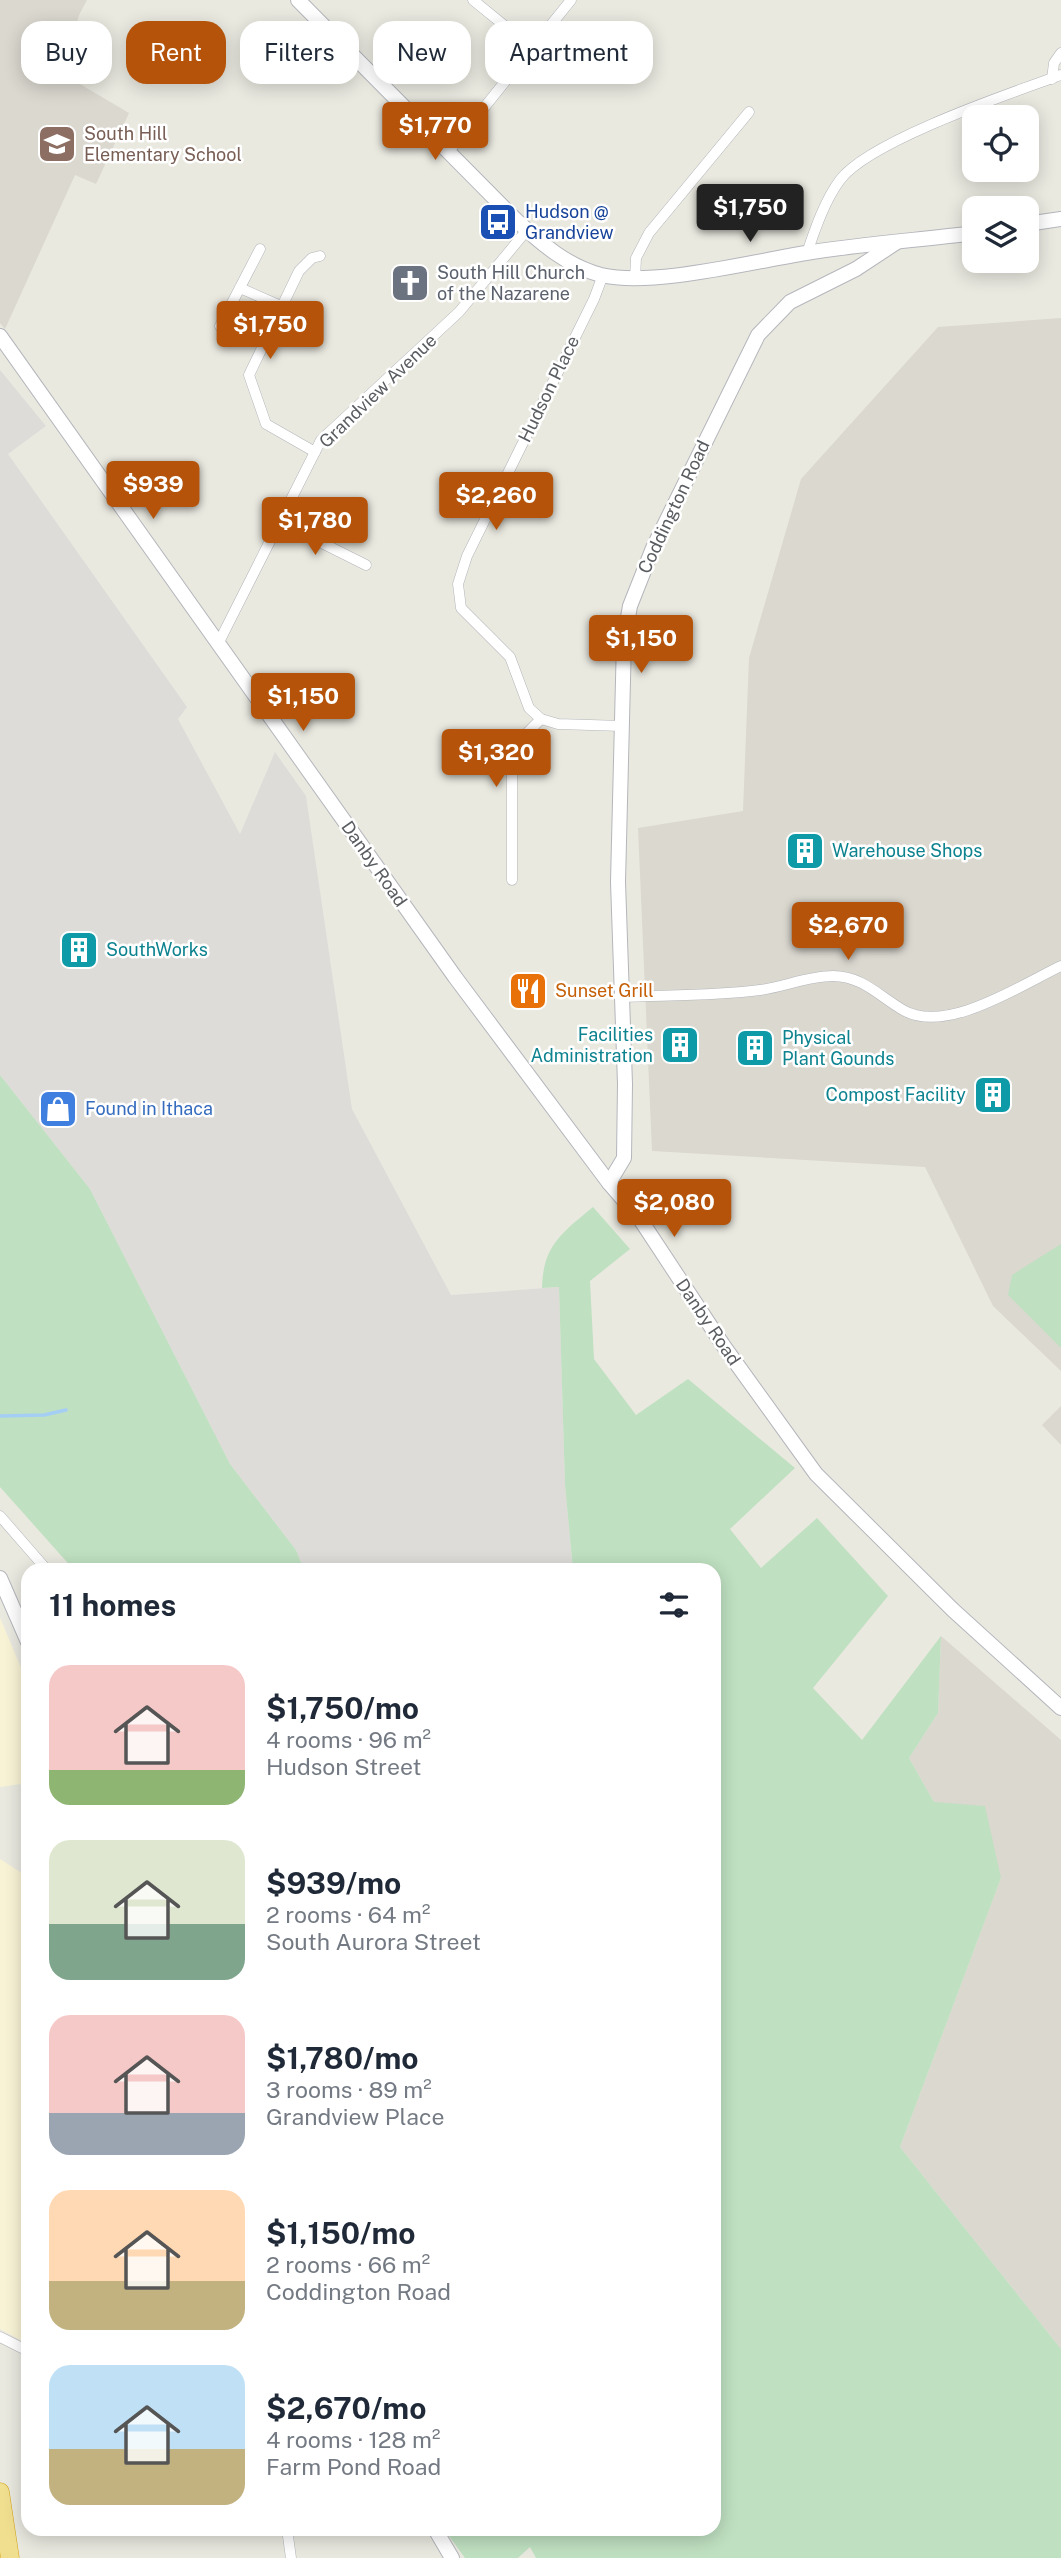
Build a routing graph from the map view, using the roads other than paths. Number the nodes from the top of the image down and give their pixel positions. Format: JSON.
{"nodes":[{"id":1,"x":298,"y":0,"type":"edge"},
{"id":2,"x":473,"y":0,"type":"edge"},
{"id":3,"x":571,"y":0,"type":"edge"},
{"id":4,"x":499,"y":21,"type":"edge"},
{"id":5,"x":554,"y":21,"type":"edge"},
{"id":6,"x":1061,"y":53,"type":"edge"},
{"id":7,"x":1056,"y":77,"type":"edge"},
{"id":8,"x":503,"y":84,"type":"edge"},
{"id":9,"x":749,"y":112,"type":"dead end"},
{"id":10,"x":449,"y":151,"type":"junction"},
{"id":11,"x":1061,"y":219,"type":"edge"},
{"id":12,"x":1039,"y":222,"type":"edge"},
{"id":13,"x":527,"y":230,"type":"junction"},
{"id":14,"x":962,"y":234,"type":"edge"},
{"id":15,"x":897,"y":242,"type":"junction"},
{"id":16,"x":260,"y":249,"type":"dead end"},
{"id":17,"x":807,"y":253,"type":"junction"},
{"id":18,"x":320,"y":256,"type":"dead end"},
{"id":19,"x":603,"y":275,"type":"junction"},
{"id":20,"x":635,"y":279,"type":"junction"},
{"id":21,"x":240,"y":288,"type":"junction"},
{"id":22,"x":281,"y":306,"type":"junction"},
{"id":23,"x":220,"y":326,"type":"dead end"},
{"id":24,"x":0,"y":336,"type":"edge"},
{"id":25,"x":315,"y":452,"type":"junction"},
{"id":26,"x":278,"y":522,"type":"junction"},
{"id":27,"x":366,"y":565,"type":"dead end"},
{"id":28,"x":218,"y":645,"type":"junction"},
{"id":29,"x":541,"y":719,"type":"junction"},
{"id":30,"x":622,"y":726,"type":"junction"},
{"id":31,"x":512,"y":880,"type":"dead end"},
{"id":32,"x":1061,"y":966,"type":"edge"},
{"id":33,"x":621,"y":997,"type":"junction"},
{"id":34,"x":609,"y":1183,"type":"junction"},
{"id":35,"x":0,"y":1516,"type":"edge"},
{"id":36,"x":41,"y":1563,"type":"edge"},
{"id":37,"x":0,"y":1578,"type":"edge"},
{"id":38,"x":21,"y":1627,"type":"edge"},
{"id":39,"x":1061,"y":1708,"type":"edge"},
{"id":40,"x":0,"y":2337,"type":"edge"},
{"id":41,"x":21,"y":2348,"type":"edge"},
{"id":42,"x":0,"y":2492,"type":"edge"},
{"id":43,"x":288,"y":2536,"type":"edge"},
{"id":44,"x":439,"y":2536,"type":"edge"},
{"id":45,"x":10,"y":2558,"type":"edge"},
{"id":46,"x":291,"y":2558,"type":"edge"},
{"id":47,"x":452,"y":2558,"type":"edge"}],
"edges":[{"from":1,"to":10,"type":"street"},
{"from":2,"to":4,"type":"street"},
{"from":3,"to":5,"type":"street"},
{"from":6,"to":7,"type":"street"},
{"from":7,"to":17,"type":"street"},
{"from":8,"to":10,"type":"street"},
{"from":9,"to":20,"type":"street"},
{"from":10,"to":13,"type":"street"},
{"from":11,"to":12,"type":"street"},
{"from":13,"to":19,"type":"street"},
{"from":13,"to":25,"type":"street","name":"Grandview Avenue"},
{"from":14,"to":15,"type":"street","name":"Coddington Road"},
{"from":15,"to":17,"type":"street"},
{"from":15,"to":30,"type":"street","name":"Coddington Road"},
{"from":16,"to":21,"type":"street"},
{"from":17,"to":20,"type":"street"},
{"from":18,"to":22,"type":"street"},
{"from":19,"to":20,"type":"street"},
{"from":19,"to":29,"type":"street","name":"Hudson Place"},
{"from":21,"to":22,"type":"street"},
{"from":21,"to":23,"type":"street"},
{"from":22,"to":25,"type":"street"},
{"from":24,"to":28,"type":"street","name":"Danby Road"},
{"from":25,"to":26,"type":"street","name":"Grandview Avenue"},
{"from":26,"to":27,"type":"street"},
{"from":26,"to":28,"type":"street","name":"Grandview Avenue"},
{"from":28,"to":34,"type":"street","name":"Danby Road"},
{"from":29,"to":30,"type":"street"},
{"from":29,"to":31,"type":"street"},
{"from":30,"to":33,"type":"street","name":"Coddington Road"},
{"from":32,"to":33,"type":"street"},
{"from":33,"to":34,"type":"street","name":"Coddington Road"},
{"from":34,"to":39,"type":"street","name":"Danby Road"},
{"from":35,"to":36,"type":"street"},
{"from":37,"to":38,"type":"street"},
{"from":40,"to":41,"type":"street"},
{"from":42,"to":45,"type":"highway"},
{"from":43,"to":46,"type":"street"},
{"from":44,"to":47,"type":"street"}]}
